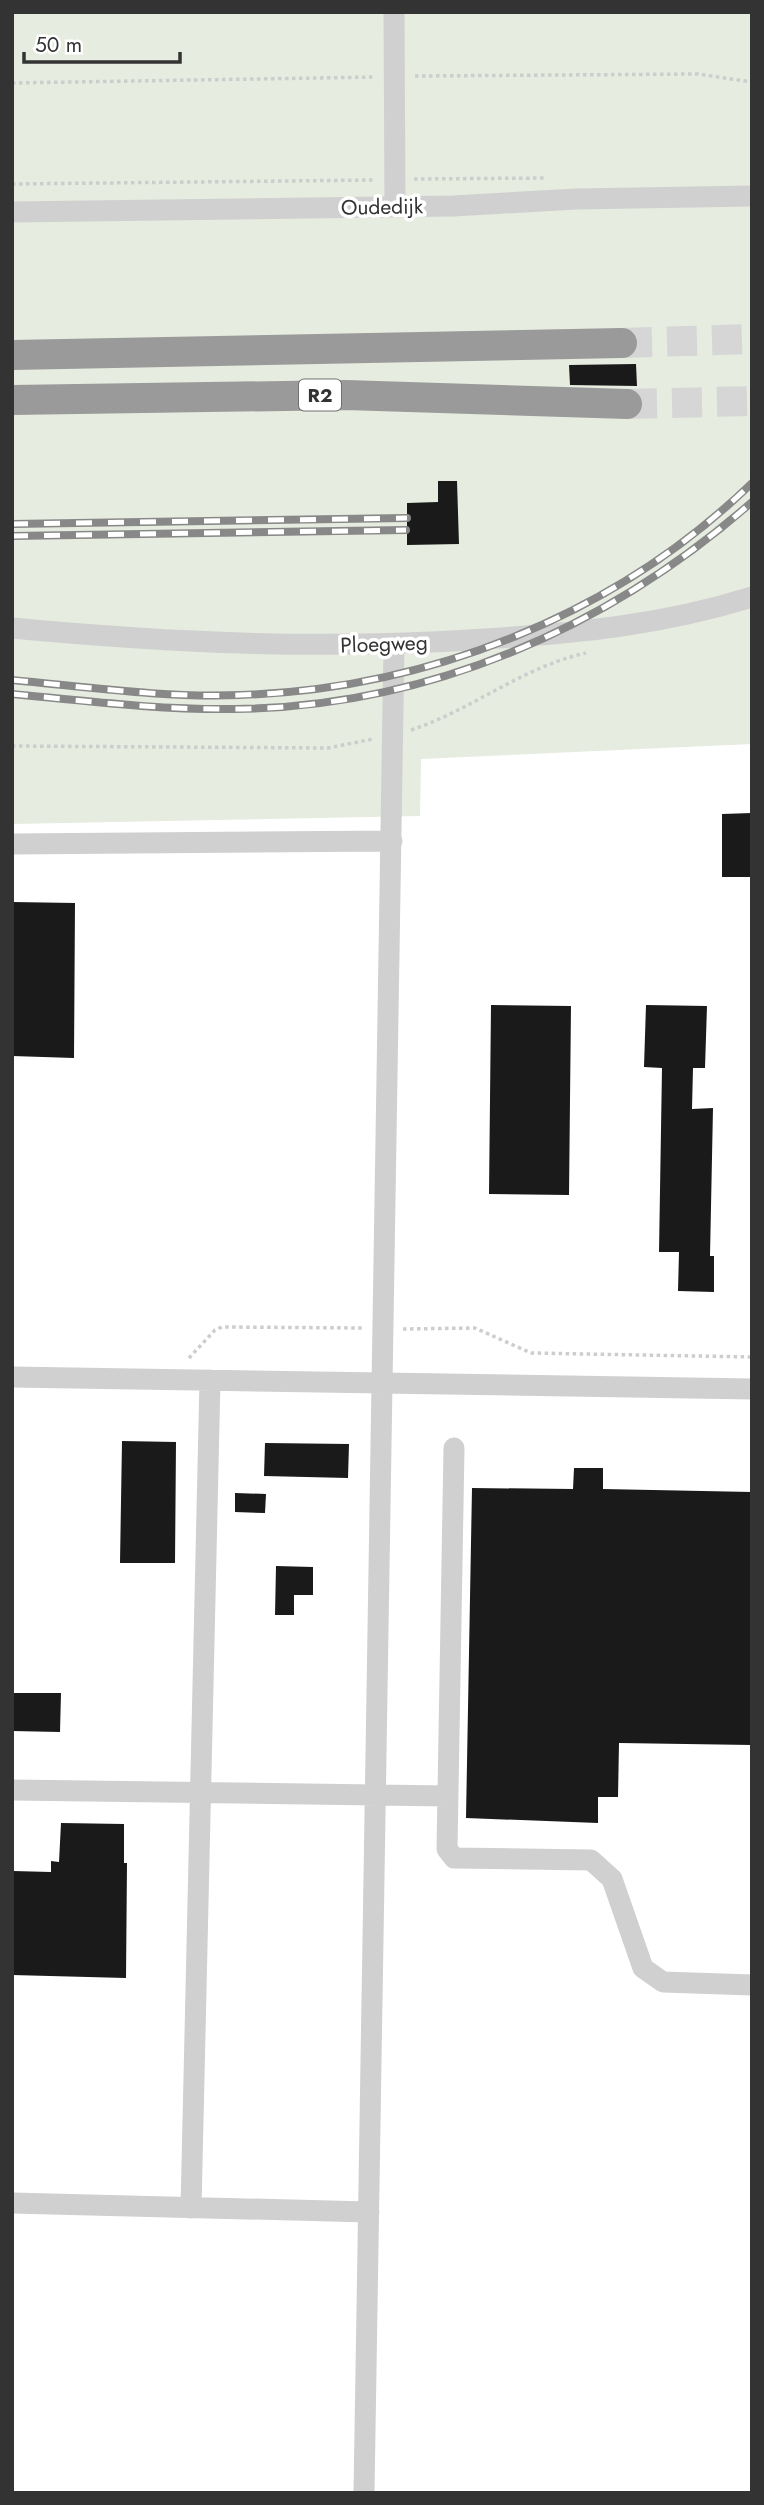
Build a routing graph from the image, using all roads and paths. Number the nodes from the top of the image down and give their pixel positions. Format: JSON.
{"nodes":[{"id":1,"x":394,"y":12,"type":"edge"},
{"id":2,"x":752,"y":196,"type":"edge"},
{"id":3,"x":395,"y":207,"type":"junction"},
{"id":4,"x":12,"y":212,"type":"edge"},
{"id":5,"x":622,"y":343,"type":"tunnel mouth"},
{"id":6,"x":12,"y":347,"type":"edge"},
{"id":7,"x":105,"y":354,"type":"junction"},
{"id":8,"x":12,"y":355,"type":"edge"},
{"id":9,"x":12,"y":401,"type":"edge"},
{"id":10,"x":627,"y":404,"type":"tunnel mouth"},
{"id":11,"x":752,"y":597,"type":"edge"},
{"id":12,"x":12,"y":628,"type":"edge"},
{"id":13,"x":394,"y":645,"type":"junction"},
{"id":14,"x":392,"y":841,"type":"junction"},
{"id":15,"x":12,"y":844,"type":"edge"},
{"id":16,"x":12,"y":1377,"type":"edge"},
{"id":17,"x":210,"y":1380,"type":"junction"},
{"id":18,"x":383,"y":1383,"type":"junction"},
{"id":19,"x":752,"y":1389,"type":"edge"},
{"id":20,"x":454,"y":1448,"type":"dead end"},
{"id":21,"x":12,"y":1790,"type":"edge"},
{"id":22,"x":201,"y":1793,"type":"junction"},
{"id":23,"x":376,"y":1795,"type":"junction"},
{"id":24,"x":447,"y":1796,"type":"junction"},
{"id":25,"x":752,"y":1985,"type":"edge"},
{"id":26,"x":12,"y":2203,"type":"edge"},
{"id":27,"x":191,"y":2208,"type":"junction"},
{"id":28,"x":369,"y":2212,"type":"junction"},
{"id":29,"x":364,"y":2493,"type":"edge"}],
"edges":[{"from":1,"to":3,"type":"street"},
{"from":2,"to":3,"type":"street","name":"Oudedijk"},
{"from":3,"to":4,"type":"street","name":"Oudedijk"},
{"from":5,"to":7,"type":"highway"},
{"from":6,"to":7,"type":"highway"},
{"from":7,"to":8,"type":"highway"},
{"from":9,"to":10,"type":"highway","number":"R2"},
{"from":11,"to":13,"type":"street","name":"Ploegweg"},
{"from":12,"to":13,"type":"street","name":"Ploegweg"},
{"from":13,"to":14,"type":"street"},
{"from":14,"to":15,"type":"street"},
{"from":14,"to":18,"type":"street"},
{"from":16,"to":17,"type":"street"},
{"from":17,"to":18,"type":"street"},
{"from":17,"to":22,"type":"street"},
{"from":18,"to":19,"type":"street"},
{"from":18,"to":23,"type":"street"},
{"from":20,"to":24,"type":"street"},
{"from":21,"to":22,"type":"street"},
{"from":22,"to":23,"type":"street"},
{"from":22,"to":27,"type":"street"},
{"from":23,"to":24,"type":"street"},
{"from":23,"to":28,"type":"street"},
{"from":24,"to":25,"type":"street"},
{"from":26,"to":27,"type":"street"},
{"from":27,"to":28,"type":"street"},
{"from":28,"to":29,"type":"street"}]}
